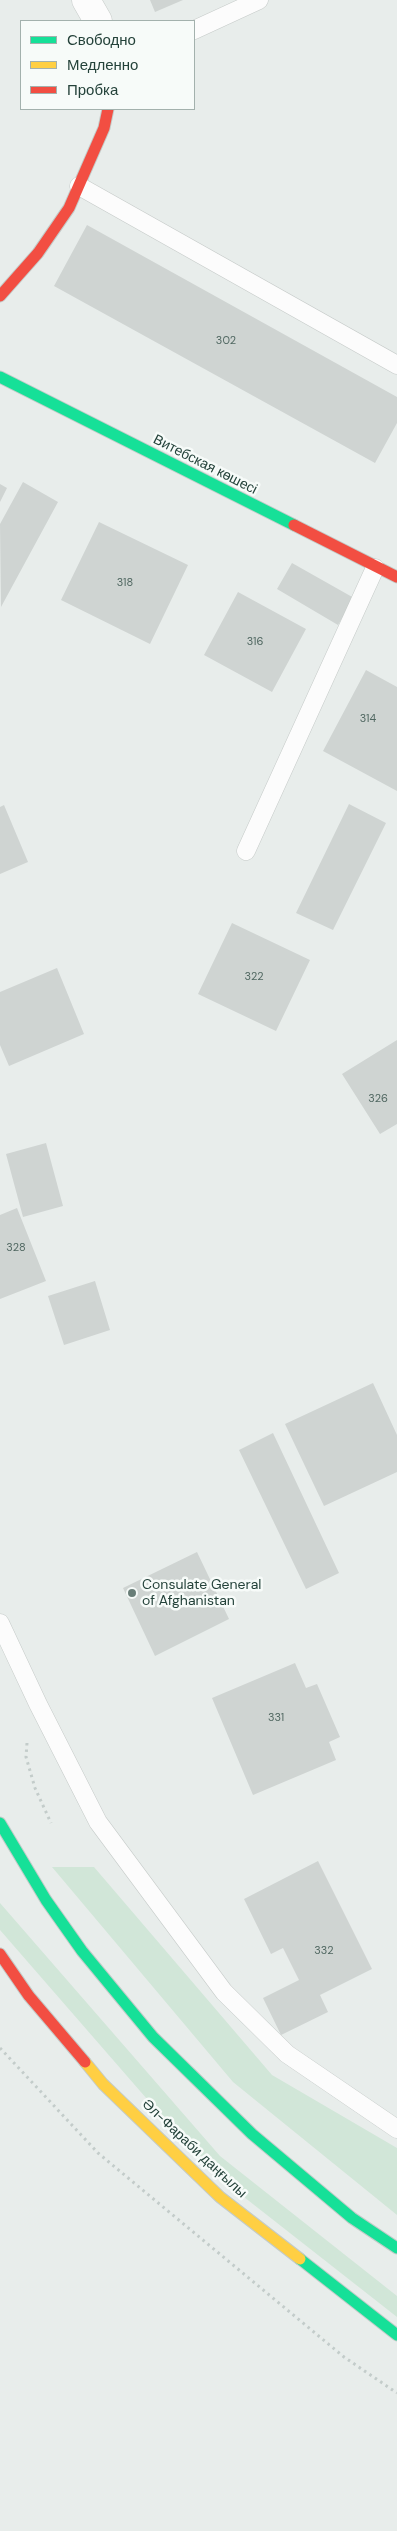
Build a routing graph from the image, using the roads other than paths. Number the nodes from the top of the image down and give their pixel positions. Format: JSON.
{"nodes":[{"id":1,"x":86,"y":0,"type":"edge"},
{"id":2,"x":259,"y":0,"type":"edge"},
{"id":3,"x":97,"y":20,"type":"edge"},
{"id":4,"x":195,"y":30,"type":"edge"},
{"id":5,"x":108,"y":110,"type":"edge"},
{"id":6,"x":78,"y":186,"type":"junction"},
{"id":7,"x":0,"y":296,"type":"edge"},
{"id":8,"x":397,"y":365,"type":"edge"},
{"id":9,"x":0,"y":377,"type":"edge"},
{"id":10,"x":375,"y":568,"type":"junction"},
{"id":11,"x":397,"y":577,"type":"edge"},
{"id":12,"x":246,"y":851,"type":"dead end"},
{"id":13,"x":0,"y":1623,"type":"edge"},
{"id":14,"x":0,"y":1822,"type":"edge"},
{"id":15,"x":0,"y":1954,"type":"edge"},
{"id":16,"x":397,"y":2130,"type":"edge"},
{"id":17,"x":397,"y":2248,"type":"edge"},
{"id":18,"x":397,"y":2336,"type":"edge"}],
"edges":[{"from":1,"to":3,"type":"street"},
{"from":2,"to":4,"type":"lane"},
{"from":5,"to":6,"type":"main road"},
{"from":6,"to":7,"type":"main road"},
{"from":6,"to":8,"type":"lane"},
{"from":9,"to":10,"type":"main road","name":"Витебская көшесі"},
{"from":10,"to":11,"type":"main road","name":"Витебская көшесі"},
{"from":10,"to":12,"type":"lane"},
{"from":13,"to":16,"type":"lane"},
{"from":14,"to":17,"type":"main road"},
{"from":15,"to":18,"type":"main road","name":"Әл-Фараби даңғылы"}]}
